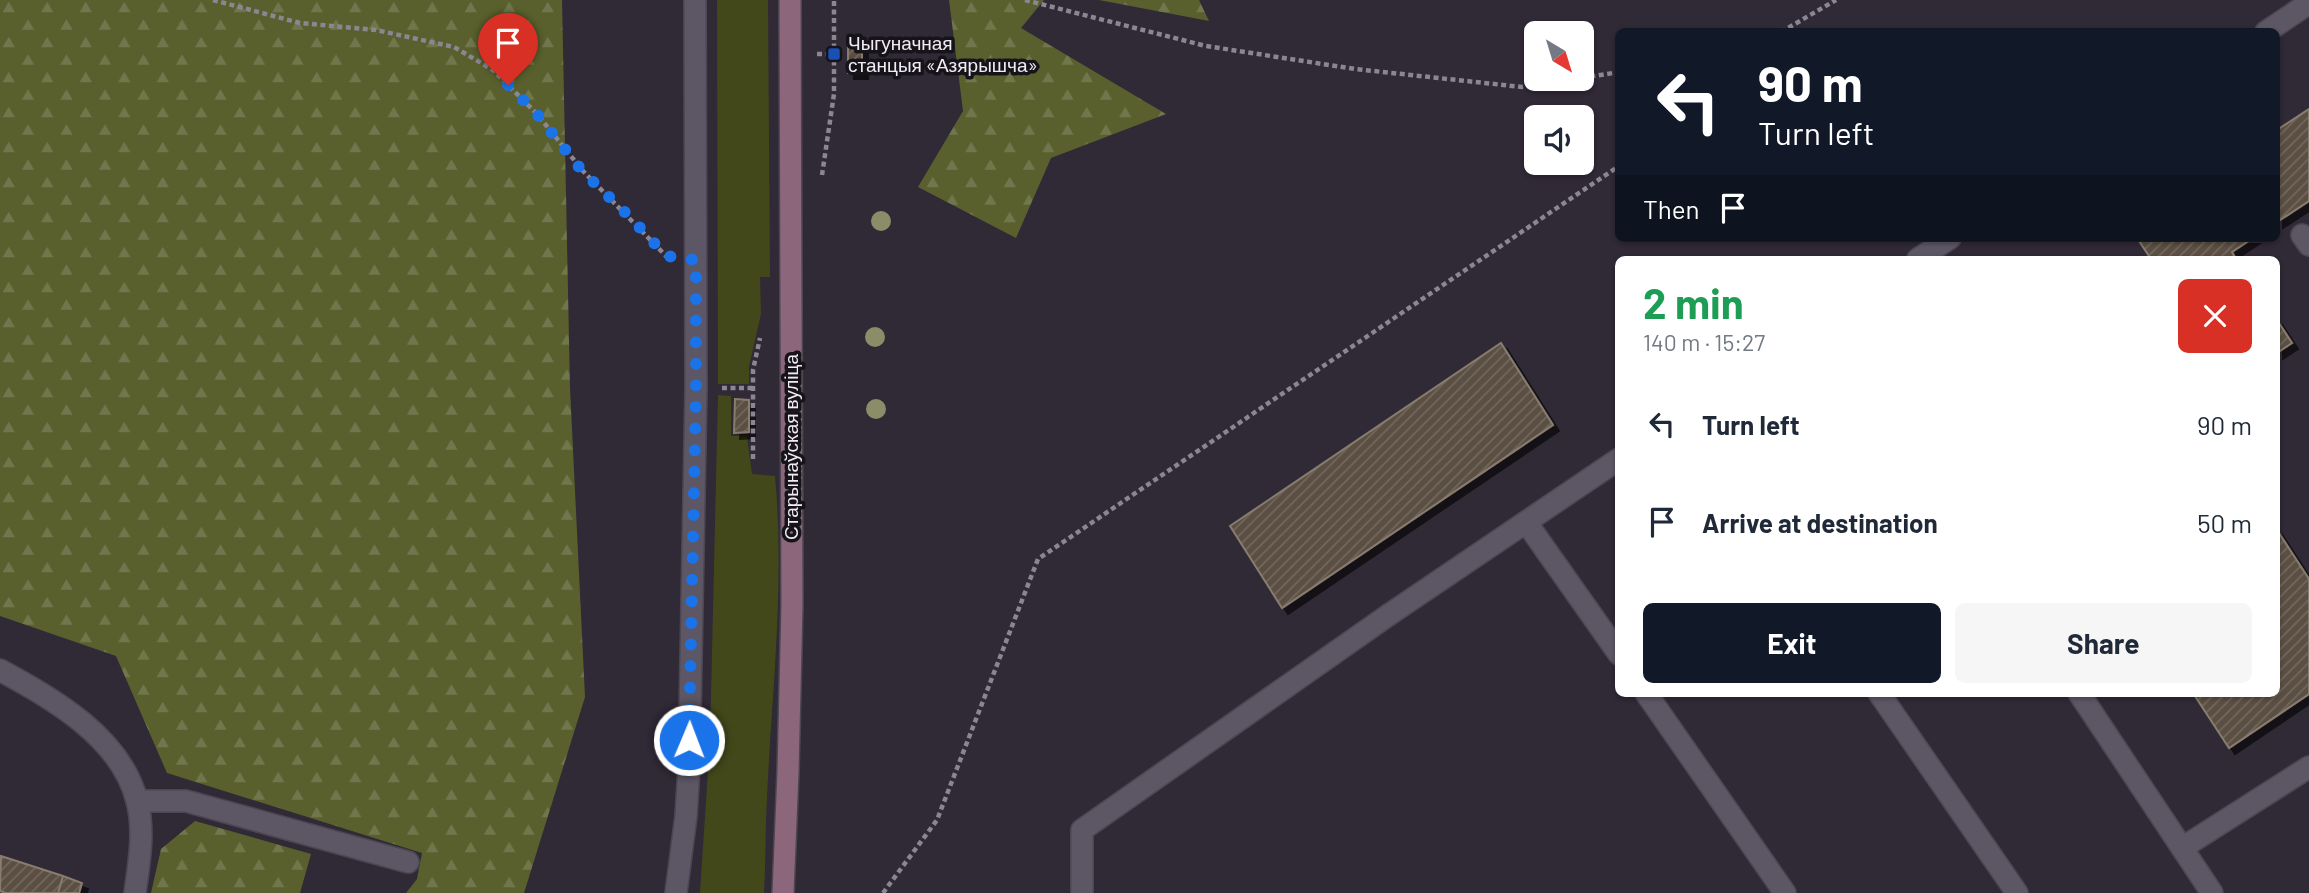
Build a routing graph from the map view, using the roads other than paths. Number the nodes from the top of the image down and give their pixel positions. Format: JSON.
{"nodes":[{"id":1,"x":695,"y":0,"type":"edge"},
{"id":2,"x":790,"y":0,"type":"edge"},
{"id":3,"x":2309,"y":3,"type":"edge"},
{"id":4,"x":2272,"y":28,"type":"edge"},
{"id":5,"x":1944,"y":242,"type":"edge"},
{"id":6,"x":1923,"y":256,"type":"edge"},
{"id":7,"x":1615,"y":462,"type":"edge"},
{"id":8,"x":1526,"y":522,"type":"junction"},
{"id":9,"x":1615,"y":648,"type":"edge"},
{"id":10,"x":0,"y":670,"type":"edge"},
{"id":11,"x":1649,"y":697,"type":"edge"},
{"id":12,"x":1882,"y":697,"type":"edge"},
{"id":13,"x":2081,"y":697,"type":"edge"},
{"id":14,"x":2309,"y":766,"type":"edge"},
{"id":15,"x":137,"y":801,"type":"junction"},
{"id":16,"x":2182,"y":848,"type":"junction"},
{"id":17,"x":408,"y":862,"type":"dead end"},
{"id":18,"x":135,"y":893,"type":"edge"},
{"id":19,"x":676,"y":893,"type":"edge"},
{"id":20,"x":783,"y":893,"type":"edge"},
{"id":21,"x":1082,"y":893,"type":"edge"},
{"id":22,"x":1785,"y":893,"type":"edge"},
{"id":23,"x":2017,"y":893,"type":"edge"},
{"id":24,"x":2213,"y":893,"type":"edge"}],
"edges":[{"from":1,"to":19,"type":"street"},
{"from":2,"to":20,"type":"main road","name":"Старынаўская вуліца"},
{"from":3,"to":4,"type":"street"},
{"from":5,"to":6,"type":"street"},
{"from":7,"to":8,"type":"street"},
{"from":8,"to":9,"type":"street"},
{"from":8,"to":21,"type":"street"},
{"from":10,"to":15,"type":"street"},
{"from":11,"to":22,"type":"street"},
{"from":12,"to":23,"type":"street"},
{"from":13,"to":16,"type":"street"},
{"from":14,"to":16,"type":"street"},
{"from":15,"to":17,"type":"street"},
{"from":15,"to":18,"type":"street"},
{"from":16,"to":24,"type":"street"}]}
